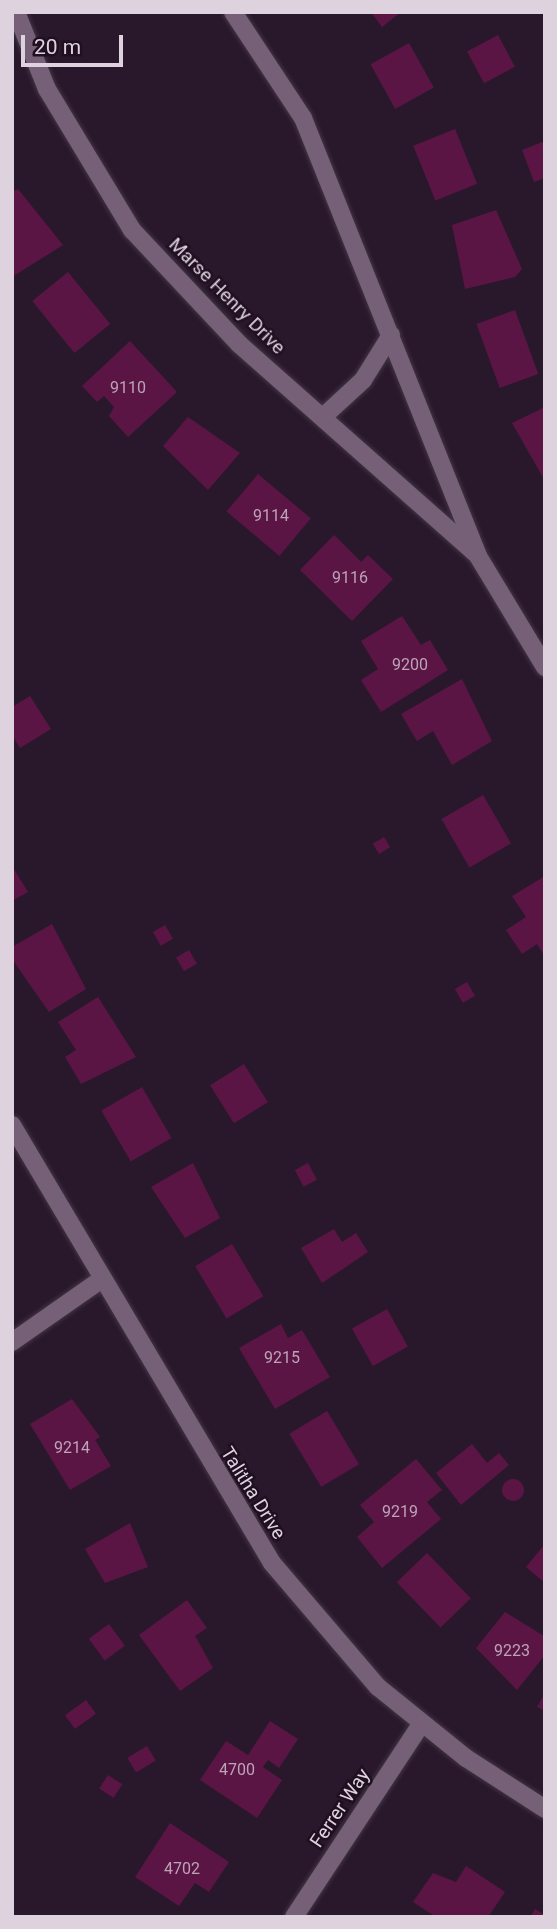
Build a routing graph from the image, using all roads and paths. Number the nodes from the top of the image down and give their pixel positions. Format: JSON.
{"nodes":[{"id":1,"x":16,"y":12,"type":"edge"},
{"id":2,"x":233,"y":12,"type":"edge"},
{"id":3,"x":391,"y":335,"type":"junction"},
{"id":4,"x":324,"y":416,"type":"junction"},
{"id":5,"x":478,"y":556,"type":"junction"},
{"id":6,"x":545,"y":667,"type":"edge"},
{"id":7,"x":12,"y":1125,"type":"edge"},
{"id":8,"x":102,"y":1279,"type":"junction"},
{"id":9,"x":12,"y":1342,"type":"edge"},
{"id":10,"x":422,"y":1723,"type":"junction"},
{"id":11,"x":545,"y":1809,"type":"edge"},
{"id":12,"x":294,"y":1917,"type":"edge"}],
"edges":[{"from":1,"to":4,"type":"street","name":"Marse Henry Drive"},
{"from":2,"to":3,"type":"street","name":"Marse Henry Drive"},
{"from":3,"to":4,"type":"street"},
{"from":3,"to":5,"type":"street","name":"Marse Henry Drive"},
{"from":4,"to":5,"type":"street","name":"Marse Henry Drive"},
{"from":5,"to":6,"type":"street","name":"Marse Henry Drive"},
{"from":7,"to":8,"type":"street","name":"Talitha Drive"},
{"from":8,"to":9,"type":"street"},
{"from":8,"to":10,"type":"street","name":"Talitha Drive"},
{"from":10,"to":11,"type":"street","name":"Talitha Drive"},
{"from":10,"to":12,"type":"street","name":"Ferrer Way"}]}
